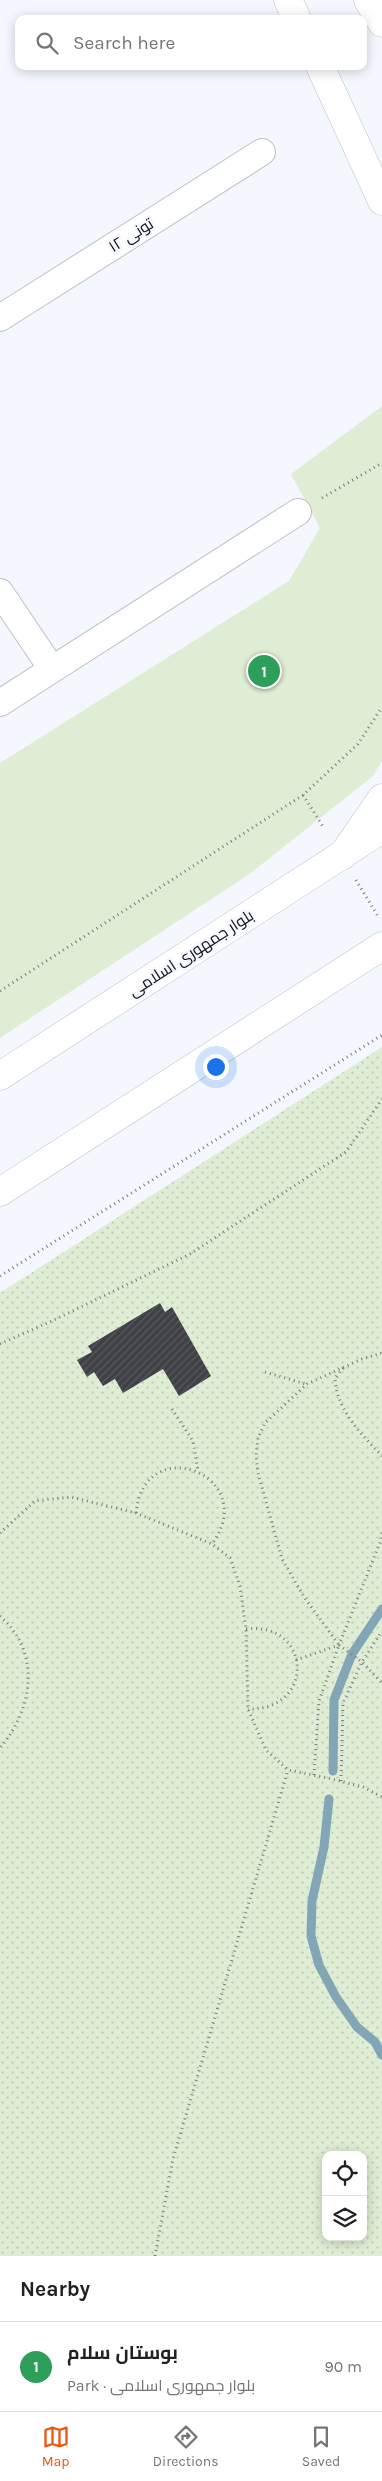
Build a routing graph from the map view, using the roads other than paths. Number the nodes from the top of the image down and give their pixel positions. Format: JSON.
{"nodes":[{"id":1,"x":288,"y":0,"type":"edge"},
{"id":2,"x":368,"y":0,"type":"edge"},
{"id":3,"x":295,"y":15,"type":"edge"},
{"id":4,"x":382,"y":23,"type":"edge"},
{"id":5,"x":322,"y":70,"type":"edge"},
{"id":6,"x":262,"y":152,"type":"dead end"},
{"id":7,"x":382,"y":201,"type":"edge"},
{"id":8,"x":0,"y":318,"type":"edge"},
{"id":9,"x":298,"y":512,"type":"road end"},
{"id":10,"x":0,"y":592,"type":"edge"},
{"id":11,"x":52,"y":669,"type":"junction"},
{"id":12,"x":2,"y":697,"type":"edge"},
{"id":13,"x":382,"y":798,"type":"edge"},
{"id":14,"x":382,"y":829,"type":"edge"},
{"id":15,"x":342,"y":856,"type":"junction"},
{"id":16,"x":382,"y":946,"type":"edge"},
{"id":17,"x":0,"y":1076,"type":"edge"},
{"id":18,"x":0,"y":1192,"type":"edge"}],
"edges":[{"from":1,"to":3,"type":"main road"},
{"from":2,"to":4,"type":"main road"},
{"from":5,"to":7,"type":"main road"},
{"from":6,"to":8,"type":"street","name":"تونی ۱۲"},
{"from":9,"to":11,"type":"street"},
{"from":10,"to":11,"type":"street"},
{"from":11,"to":12,"type":"street"},
{"from":13,"to":15,"type":"main road"},
{"from":14,"to":15,"type":"main road","name":"بلوار جمهوری اسلامی"},
{"from":15,"to":17,"type":"main road","name":"بلوار جمهوری اسلامی"},
{"from":16,"to":18,"type":"main road"}]}
